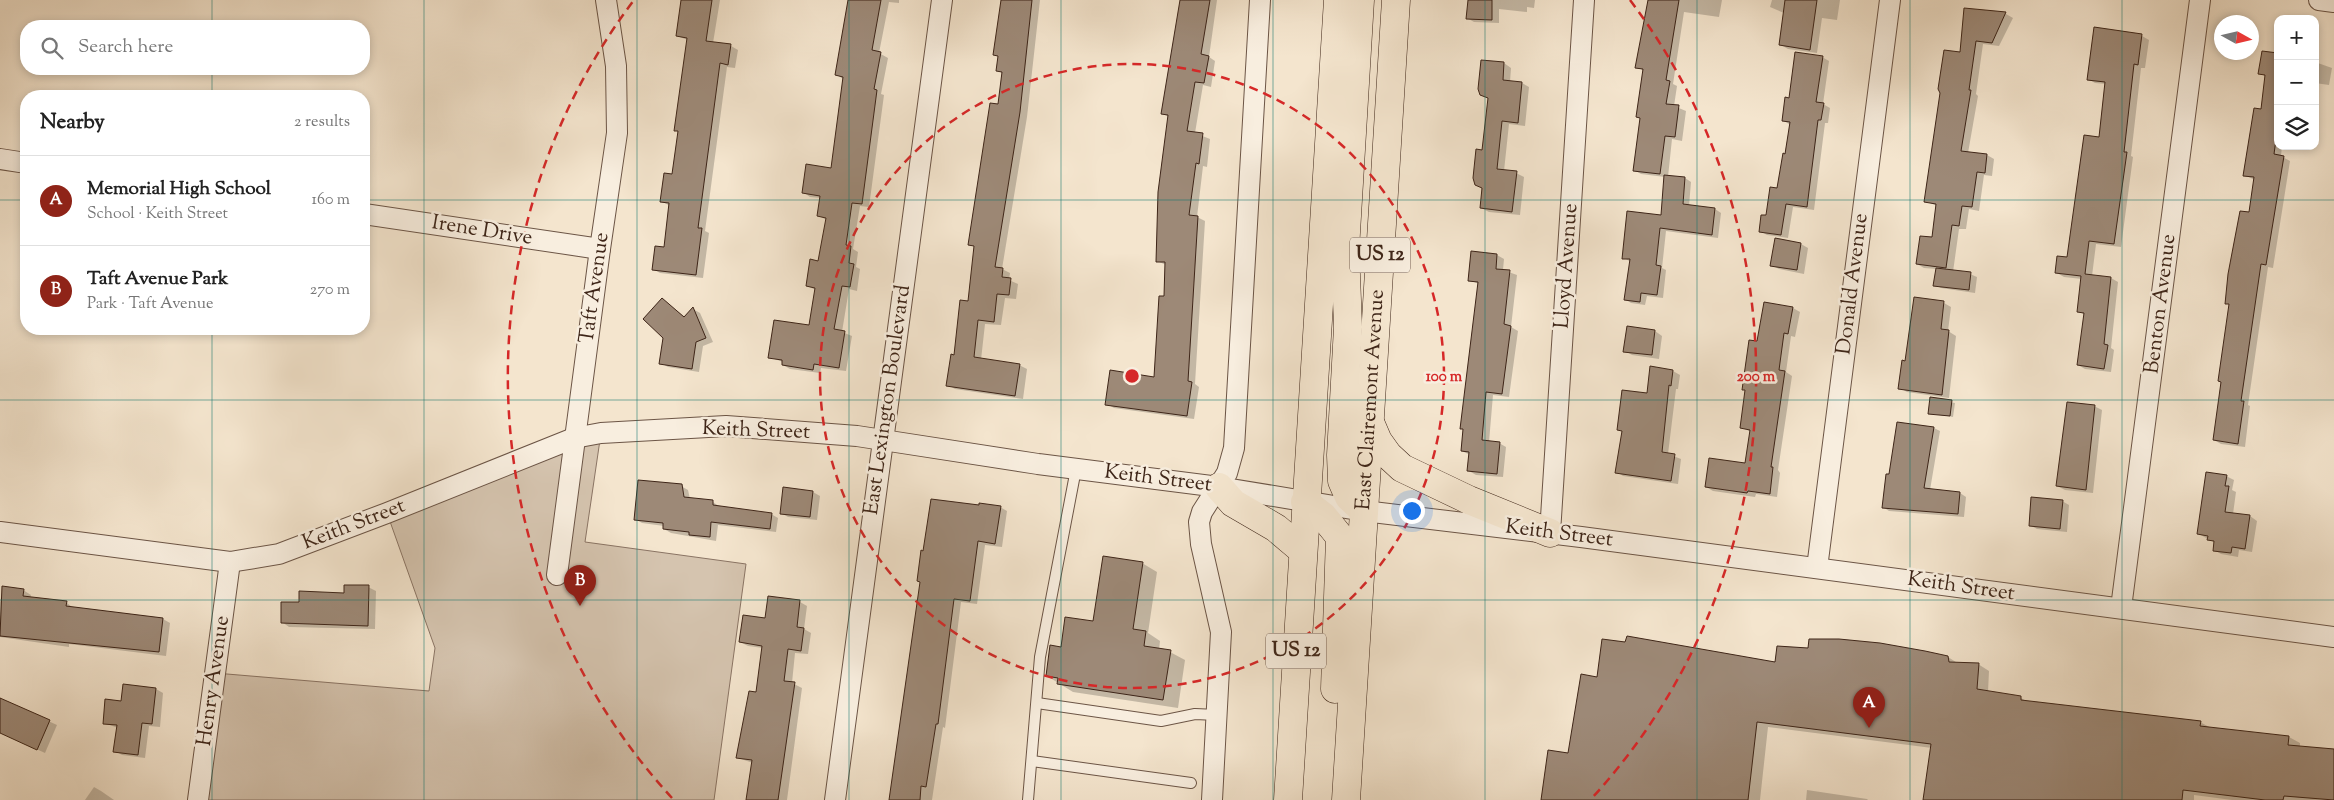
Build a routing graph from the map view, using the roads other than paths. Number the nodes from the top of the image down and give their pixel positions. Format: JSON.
{"nodes":[{"id":1,"x":606,"y":0,"type":"edge"},
{"id":2,"x":942,"y":0,"type":"edge"},
{"id":3,"x":1260,"y":0,"type":"edge"},
{"id":4,"x":1338,"y":0,"type":"edge"},
{"id":5,"x":1360,"y":0,"type":"edge"},
{"id":6,"x":1396,"y":0,"type":"edge"},
{"id":7,"x":1584,"y":0,"type":"edge"},
{"id":8,"x":1890,"y":0,"type":"edge"},
{"id":9,"x":2200,"y":0,"type":"edge"},
{"id":10,"x":2319,"y":0,"type":"edge"},
{"id":11,"x":2334,"y":2,"type":"edge"},
{"id":12,"x":0,"y":159,"type":"edge"},
{"id":13,"x":20,"y":162,"type":"edge"},
{"id":14,"x":370,"y":215,"type":"edge"},
{"id":15,"x":600,"y":249,"type":"junction"},
{"id":16,"x":1369,"y":420,"type":"junction"},
{"id":17,"x":574,"y":438,"type":"junction"},
{"id":18,"x":884,"y":439,"type":"junction"},
{"id":19,"x":1076,"y":469,"type":"junction"},
{"id":20,"x":1219,"y":487,"type":"junction"},
{"id":21,"x":1305,"y":502,"type":"junction"},
{"id":22,"x":1364,"y":511,"type":"junction"},
{"id":23,"x":0,"y":532,"type":"edge"},
{"id":24,"x":1550,"y":533,"type":"junction"},
{"id":25,"x":1302,"y":550,"type":"junction"},
{"id":26,"x":230,"y":562,"type":"junction"},
{"id":27,"x":1817,"y":568,"type":"junction"},
{"id":28,"x":557,"y":575,"type":"dead end"},
{"id":29,"x":2121,"y":608,"type":"junction"},
{"id":30,"x":2334,"y":637,"type":"edge"},
{"id":31,"x":1037,"y":703,"type":"junction"},
{"id":32,"x":1218,"y":715,"type":"junction"},
{"id":33,"x":1032,"y":761,"type":"junction"},
{"id":34,"x":1191,"y":783,"type":"dead end"},
{"id":35,"x":198,"y":800,"type":"edge"},
{"id":36,"x":835,"y":800,"type":"edge"},
{"id":37,"x":1028,"y":800,"type":"edge"},
{"id":38,"x":1212,"y":800,"type":"edge"},
{"id":39,"x":1288,"y":800,"type":"edge"},
{"id":40,"x":1336,"y":800,"type":"edge"},
{"id":41,"x":1346,"y":800,"type":"edge"}],
"edges":[{"from":1,"to":15,"type":"street","name":"Taft Avenue"},
{"from":2,"to":18,"type":"street","name":"East Lexington Boulevard"},
{"from":3,"to":20,"type":"street"},
{"from":4,"to":21,"type":"main road","number":"US 12"},
{"from":5,"to":22,"type":"main road"},
{"from":6,"to":16,"type":"main road","name":"East Clairemont Avenue","number":"US 12"},
{"from":7,"to":24,"type":"street","name":"Lloyd Avenue"},
{"from":8,"to":27,"type":"street","name":"Donald Avenue"},
{"from":9,"to":29,"type":"street","name":"Benton Avenue"},
{"from":10,"to":11,"type":"street"},
{"from":12,"to":13,"type":"street"},
{"from":14,"to":15,"type":"street","name":"Irene Drive"},
{"from":15,"to":17,"type":"street","name":"Taft Avenue"},
{"from":16,"to":22,"type":"main road","name":"East Clairemont Avenue","number":"US 12"},
{"from":16,"to":24,"type":"main road"},
{"from":17,"to":18,"type":"street","name":"Keith Street"},
{"from":17,"to":26,"type":"street","name":"Keith Street"},
{"from":17,"to":28,"type":"street","name":"Taft Avenue"},
{"from":18,"to":19,"type":"street","name":"Keith Street"},
{"from":18,"to":36,"type":"street","name":"East Lexington Boulevard"},
{"from":19,"to":20,"type":"street","name":"Keith Street"},
{"from":19,"to":31,"type":"lane"},
{"from":20,"to":21,"type":"street","name":"Keith Street"},
{"from":20,"to":25,"type":"main road"},
{"from":20,"to":32,"type":"street"},
{"from":21,"to":22,"type":"street","name":"Keith Street"},
{"from":21,"to":25,"type":"main road","number":"US 12"},
{"from":21,"to":40,"type":"main road"},
{"from":22,"to":24,"type":"street","name":"Keith Street"},
{"from":22,"to":41,"type":"main road","name":"East Clairemont Avenue","number":"US 12"},
{"from":23,"to":26,"type":"street","name":"Keith Street"},
{"from":24,"to":27,"type":"street","name":"Keith Street"},
{"from":25,"to":39,"type":"main road","number":"US 12"},
{"from":26,"to":35,"type":"street","name":"Henry Avenue"},
{"from":27,"to":29,"type":"street","name":"Keith Street"},
{"from":29,"to":30,"type":"street","name":"Keith Street"},
{"from":31,"to":32,"type":"lane"},
{"from":31,"to":33,"type":"lane"},
{"from":32,"to":38,"type":"street"},
{"from":33,"to":34,"type":"lane"},
{"from":33,"to":37,"type":"lane"}]}
